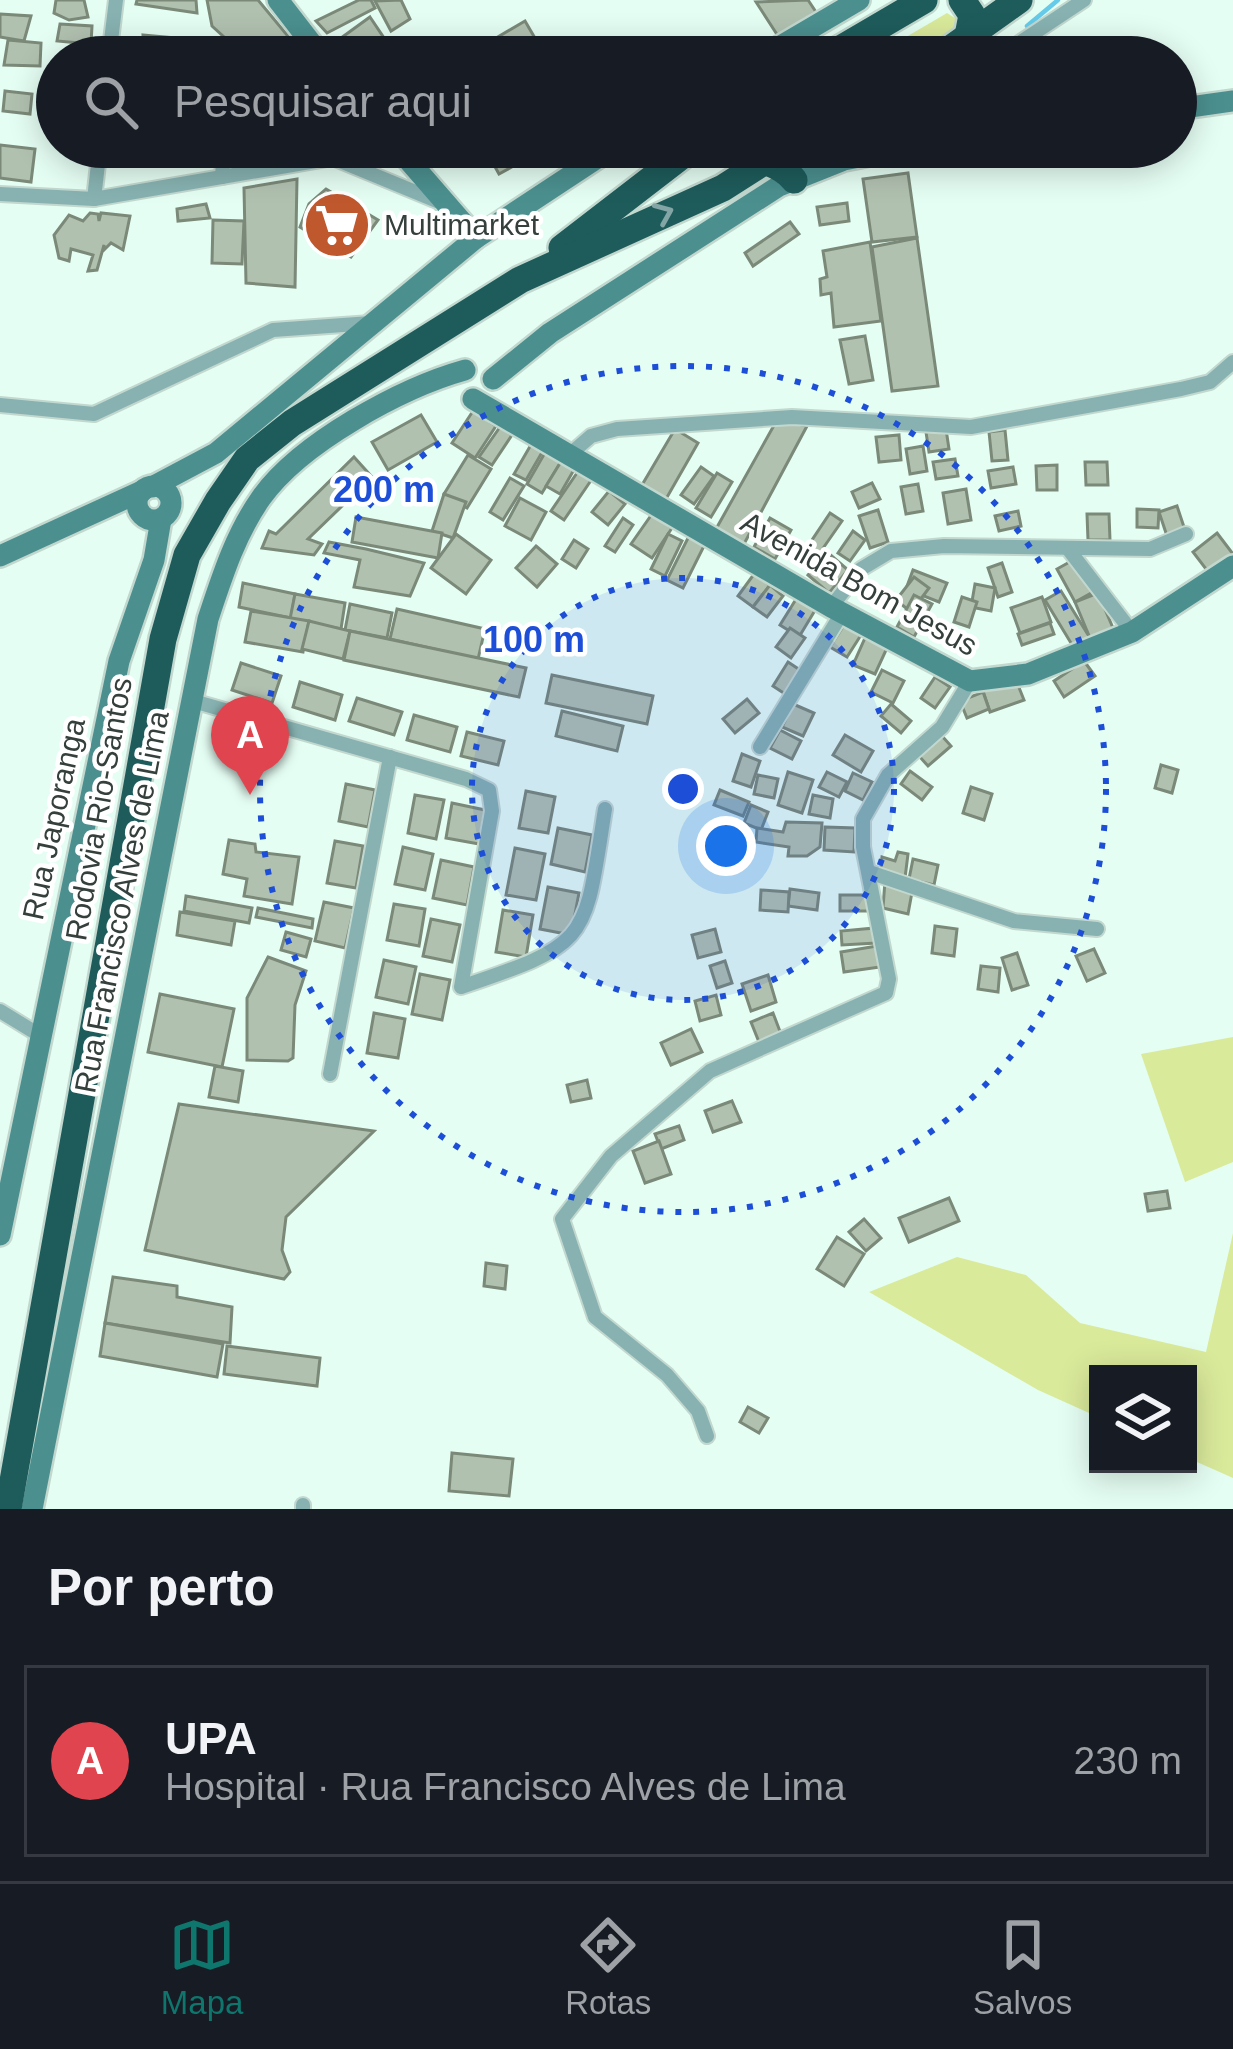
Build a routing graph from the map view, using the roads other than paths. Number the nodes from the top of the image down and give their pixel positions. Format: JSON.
{"nodes":[{"id":1,"x":116,"y":0,"type":"edge"},
{"id":2,"x":278,"y":0,"type":"edge"},
{"id":3,"x":859,"y":0,"type":"edge"},
{"id":4,"x":924,"y":0,"type":"edge"},
{"id":5,"x":962,"y":0,"type":"edge"},
{"id":6,"x":1019,"y":0,"type":"edge"},
{"id":7,"x":1084,"y":0,"type":"edge"},
{"id":8,"x":112,"y":36,"type":"edge"},
{"id":9,"x":306,"y":36,"type":"edge"},
{"id":10,"x":799,"y":36,"type":"edge"},
{"id":11,"x":863,"y":36,"type":"edge"},
{"id":12,"x":968,"y":36,"type":"edge"},
{"id":13,"x":972,"y":36,"type":"edge"},
{"id":14,"x":1030,"y":36,"type":"edge"},
{"id":15,"x":1233,"y":101,"type":"edge"},
{"id":16,"x":1197,"y":106,"type":"edge"},
{"id":17,"x":98,"y":168,"type":"edge"},
{"id":18,"x":223,"y":168,"type":"edge"},
{"id":19,"x":275,"y":168,"type":"edge"},
{"id":20,"x":356,"y":168,"type":"edge"},
{"id":21,"x":416,"y":168,"type":"edge"},
{"id":22,"x":582,"y":168,"type":"edge"},
{"id":23,"x":666,"y":168,"type":"edge"},
{"id":24,"x":741,"y":168,"type":"edge"},
{"id":25,"x":781,"y":168,"type":"edge"},
{"id":26,"x":792,"y":168,"type":"edge"},
{"id":27,"x":823,"y":168,"type":"edge"},
{"id":28,"x":222,"y":177,"type":"junction"},
{"id":29,"x":795,"y":179,"type":"junction"},
{"id":30,"x":0,"y":194,"type":"edge"},
{"id":31,"x":94,"y":199,"type":"junction"},
{"id":32,"x":452,"y":209,"type":"junction"},
{"id":33,"x":476,"y":238,"type":"junction"},
{"id":34,"x":520,"y":280,"type":"junction"},
{"id":35,"x":371,"y":322,"type":"junction"},
{"id":36,"x":1233,"y":362,"type":"edge"},
{"id":37,"x":482,"y":375,"type":"junction"},
{"id":38,"x":410,"y":389,"type":"junction"},
{"id":39,"x":470,"y":398,"type":"junction"},
{"id":40,"x":0,"y":404,"type":"edge"},
{"id":41,"x":528,"y":433,"type":"junction"},
{"id":42,"x":568,"y":456,"type":"junction"},
{"id":43,"x":152,"y":505,"type":"junction"},
{"id":44,"x":1186,"y":534,"type":"dead end"},
{"id":45,"x":1069,"y":550,"type":"junction"},
{"id":46,"x":0,"y":556,"type":"edge"},
{"id":47,"x":1233,"y":566,"type":"edge"},
{"id":48,"x":836,"y":610,"type":"junction"},
{"id":49,"x":1132,"y":632,"type":"junction"},
{"id":50,"x":970,"y":681,"type":"junction"},
{"id":51,"x":193,"y":700,"type":"junction"},
{"id":52,"x":760,"y":746,"type":"dead end"},
{"id":53,"x":390,"y":757,"type":"junction"},
{"id":54,"x":605,"y":809,"type":"dead end"},
{"id":55,"x":872,"y":873,"type":"junction"},
{"id":56,"x":1097,"y":929,"type":"dead end"},
{"id":57,"x":0,"y":1011,"type":"edge"},
{"id":58,"x":41,"y":1036,"type":"junction"},
{"id":59,"x":330,"y":1074,"type":"dead end"},
{"id":60,"x":8,"y":1162,"type":"edge"},
{"id":61,"x":0,"y":1235,"type":"edge"},
{"id":62,"x":706,"y":1436,"type":"dead end"},
{"id":63,"x":8,"y":1509,"type":"edge"},
{"id":64,"x":32,"y":1509,"type":"edge"}],
"edges":[{"from":1,"to":8,"type":"street"},
{"from":2,"to":9,"type":"main road"},
{"from":3,"to":10,"type":"main road"},
{"from":4,"to":11,"type":"highway"},
{"from":5,"to":12,"type":"highway"},
{"from":6,"to":13,"type":"highway"},
{"from":7,"to":14,"type":"street"},
{"from":15,"to":16,"type":"main road"},
{"from":17,"to":31,"type":"street"},
{"from":18,"to":28,"type":"street"},
{"from":19,"to":28,"type":"street"},
{"from":20,"to":32,"type":"street"},
{"from":21,"to":32,"type":"main road"},
{"from":22,"to":33,"type":"main road"},
{"from":23,"to":34,"type":"highway","name":"Rodovia Rio-Santos"},
{"from":34,"to":24,"type":"highway","name":"Rodovia Rio-Santos","one_way":true},
{"from":25,"to":29,"type":"highway"},
{"from":26,"to":29,"type":"highway"},
{"from":27,"to":29,"type":"main road","name":"Rua Francisco Alves de Lima"},
{"from":28,"to":31,"type":"street"},
{"from":29,"to":37,"type":"main road","name":"Rua Francisco Alves de Lima"},
{"from":30,"to":31,"type":"street"},
{"from":32,"to":33,"type":"main road"},
{"from":33,"to":35,"type":"main road"},
{"from":34,"to":63,"type":"highway","name":"Rodovia Rio-Santos"},
{"from":35,"to":40,"type":"street"},
{"from":35,"to":43,"type":"main road"},
{"from":36,"to":42,"type":"street"},
{"from":37,"to":38,"type":"main road","name":"Rua Francisco Alves de Lima"},
{"from":37,"to":39,"type":"main road"},
{"from":37,"to":41,"type":"main road","name":"Avenida Bom Jesus"},
{"from":38,"to":39,"type":"main road"},
{"from":38,"to":51,"type":"main road","name":"Rua Francisco Alves de Lima"},
{"from":39,"to":41,"type":"main road","name":"Avenida Bom Jesus"},
{"from":41,"to":42,"type":"main road","name":"Avenida Bom Jesus"},
{"from":42,"to":48,"type":"main road","name":"Avenida Bom Jesus"},
{"from":43,"to":46,"type":"main road"},
{"from":43,"to":58,"type":"main road","name":"Rua Japoranga"},
{"from":44,"to":45,"type":"street"},
{"from":45,"to":48,"type":"street"},
{"from":45,"to":49,"type":"street"},
{"from":47,"to":49,"type":"main road","name":"Avenida Bom Jesus"},
{"from":48,"to":50,"type":"main road","name":"Avenida Bom Jesus"},
{"from":48,"to":52,"type":"street"},
{"from":49,"to":50,"type":"main road","name":"Avenida Bom Jesus"},
{"from":50,"to":55,"type":"street"},
{"from":51,"to":53,"type":"street"},
{"from":51,"to":64,"type":"main road","name":"Rua Francisco Alves de Lima"},
{"from":53,"to":54,"type":"street"},
{"from":53,"to":59,"type":"street"},
{"from":55,"to":56,"type":"street"},
{"from":55,"to":62,"type":"street"},
{"from":57,"to":58,"type":"street"},
{"from":58,"to":60,"type":"main road","name":"Rua Japoranga"},
{"from":60,"to":61,"type":"main road","name":"Rua Japoranga"}]}
